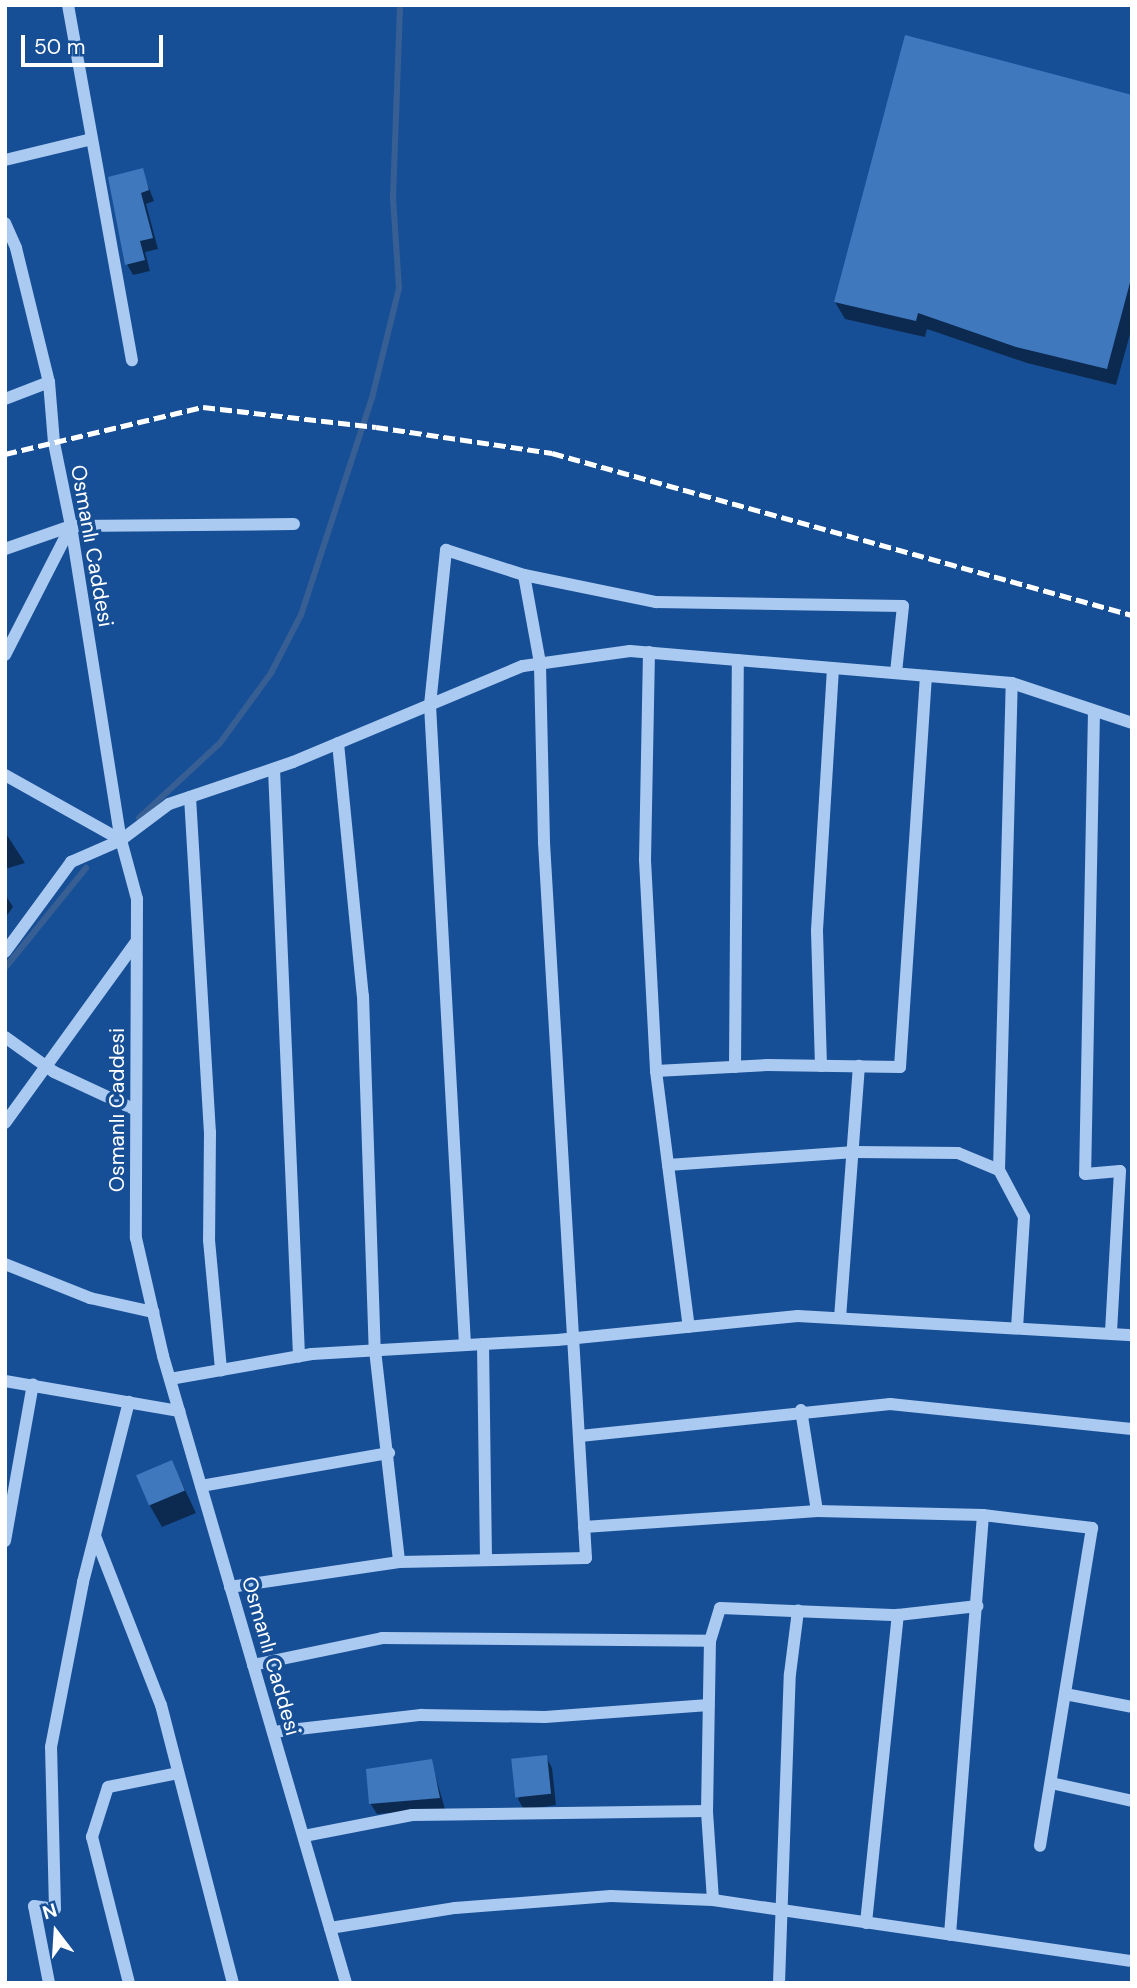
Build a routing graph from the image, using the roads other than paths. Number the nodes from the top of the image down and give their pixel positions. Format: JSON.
{"nodes":[{"id":1,"x":68,"y":5,"type":"edge"},
{"id":2,"x":92,"y":139,"type":"junction"},
{"id":3,"x":5,"y":160,"type":"edge"},
{"id":4,"x":5,"y":223,"type":"edge"},
{"id":5,"x":132,"y":359,"type":"dead end"},
{"id":6,"x":49,"y":382,"type":"junction"},
{"id":7,"x":5,"y":399,"type":"edge"},
{"id":8,"x":294,"y":524,"type":"dead end"},
{"id":9,"x":71,"y":526,"type":"junction"},
{"id":10,"x":5,"y":550,"type":"edge"},
{"id":11,"x":524,"y":575,"type":"junction"},
{"id":12,"x":649,"y":652,"type":"junction"},
{"id":13,"x":5,"y":655,"type":"edge"},
{"id":14,"x":738,"y":660,"type":"junction"},
{"id":15,"x":540,"y":663,"type":"junction"},
{"id":16,"x":833,"y":668,"type":"junction"},
{"id":17,"x":896,"y":673,"type":"junction"},
{"id":18,"x":926,"y":676,"type":"junction"},
{"id":19,"x":1012,"y":683,"type":"junction"},
{"id":20,"x":430,"y":705,"type":"junction"},
{"id":21,"x":1094,"y":711,"type":"junction"},
{"id":22,"x":1132,"y":723,"type":"edge"},
{"id":23,"x":338,"y":743,"type":"junction"},
{"id":24,"x":274,"y":769,"type":"junction"},
{"id":25,"x":5,"y":775,"type":"edge"},
{"id":26,"x":190,"y":797,"type":"junction"},
{"id":27,"x":121,"y":840,"type":"junction"},
{"id":28,"x":136,"y":942,"type":"junction"},
{"id":29,"x":5,"y":952,"type":"edge"},
{"id":30,"x":5,"y":1037,"type":"edge"},
{"id":31,"x":44,"y":1065,"type":"junction"},
{"id":32,"x":821,"y":1066,"type":"junction"},
{"id":33,"x":859,"y":1066,"type":"junction"},
{"id":34,"x":735,"y":1067,"type":"junction"},
{"id":35,"x":656,"y":1071,"type":"junction"},
{"id":36,"x":136,"y":1110,"type":"junction"},
{"id":37,"x":5,"y":1122,"type":"edge"},
{"id":38,"x":855,"y":1152,"type":"junction"},
{"id":39,"x":668,"y":1165,"type":"junction"},
{"id":40,"x":999,"y":1170,"type":"junction"},
{"id":41,"x":5,"y":1264,"type":"edge"},
{"id":42,"x":153,"y":1312,"type":"junction"},
{"id":43,"x":840,"y":1318,"type":"junction"},
{"id":44,"x":689,"y":1327,"type":"junction"},
{"id":45,"x":1017,"y":1328,"type":"junction"},
{"id":46,"x":1111,"y":1334,"type":"junction"},
{"id":47,"x":1132,"y":1335,"type":"edge"},
{"id":48,"x":576,"y":1338,"type":"junction"},
{"id":49,"x":483,"y":1344,"type":"junction"},
{"id":50,"x":465,"y":1345,"type":"junction"},
{"id":51,"x":375,"y":1350,"type":"junction"},
{"id":52,"x":299,"y":1356,"type":"junction"},
{"id":53,"x":222,"y":1370,"type":"junction"},
{"id":54,"x":170,"y":1380,"type":"junction"},
{"id":55,"x":5,"y":1381,"type":"edge"},
{"id":56,"x":33,"y":1384,"type":"junction"},
{"id":57,"x":128,"y":1402,"type":"junction"},
{"id":58,"x":801,"y":1410,"type":"junction"},
{"id":59,"x":179,"y":1411,"type":"junction"},
{"id":60,"x":1132,"y":1429,"type":"edge"},
{"id":61,"x":580,"y":1436,"type":"junction"},
{"id":62,"x":388,"y":1453,"type":"junction"},
{"id":63,"x":201,"y":1486,"type":"junction"},
{"id":64,"x":817,"y":1511,"type":"junction"},
{"id":65,"x":983,"y":1515,"type":"junction"},
{"id":66,"x":584,"y":1527,"type":"junction"},
{"id":67,"x":95,"y":1536,"type":"junction"},
{"id":68,"x":5,"y":1541,"type":"edge"},
{"id":69,"x":486,"y":1560,"type":"junction"},
{"id":70,"x":399,"y":1562,"type":"junction"},
{"id":71,"x":230,"y":1587,"type":"junction"},
{"id":72,"x":977,"y":1606,"type":"junction"},
{"id":73,"x":798,"y":1611,"type":"junction"},
{"id":74,"x":898,"y":1615,"type":"junction"},
{"id":75,"x":710,"y":1641,"type":"junction"},
{"id":76,"x":253,"y":1665,"type":"junction"},
{"id":77,"x":1065,"y":1694,"type":"junction"},
{"id":78,"x":709,"y":1704,"type":"junction"},
{"id":79,"x":1132,"y":1707,"type":"edge"},
{"id":80,"x":273,"y":1732,"type":"junction"},
{"id":81,"x":178,"y":1773,"type":"junction"},
{"id":82,"x":1051,"y":1783,"type":"junction"},
{"id":83,"x":1132,"y":1801,"type":"edge"},
{"id":84,"x":707,"y":1811,"type":"junction"},
{"id":85,"x":304,"y":1836,"type":"junction"},
{"id":86,"x":1040,"y":1846,"type":"dead end"},
{"id":87,"x":713,"y":1900,"type":"junction"},
{"id":88,"x":783,"y":1910,"type":"junction"},
{"id":89,"x":866,"y":1923,"type":"junction"},
{"id":90,"x":330,"y":1928,"type":"junction"},
{"id":91,"x":950,"y":1935,"type":"junction"},
{"id":92,"x":1132,"y":1961,"type":"edge"},
{"id":93,"x":49,"y":1983,"type":"edge"},
{"id":94,"x":129,"y":1983,"type":"edge"},
{"id":95,"x":233,"y":1983,"type":"edge"},
{"id":96,"x":346,"y":1983,"type":"edge"},
{"id":97,"x":779,"y":1983,"type":"edge"}],
"edges":[{"from":1,"to":2,"type":"street"},
{"from":2,"to":3,"type":"street"},
{"from":2,"to":5,"type":"street"},
{"from":4,"to":6,"type":"street","name":"Osmanlı Caddesi"},
{"from":6,"to":7,"type":"street"},
{"from":6,"to":9,"type":"street","name":"Osmanlı Caddesi"},
{"from":8,"to":9,"type":"street"},
{"from":9,"to":10,"type":"street"},
{"from":9,"to":13,"type":"street"},
{"from":9,"to":27,"type":"street","name":"Osmanlı Caddesi"},
{"from":11,"to":15,"type":"street"},
{"from":11,"to":17,"type":"street"},
{"from":11,"to":20,"type":"street"},
{"from":12,"to":14,"type":"street"},
{"from":12,"to":15,"type":"street"},
{"from":12,"to":35,"type":"street"},
{"from":14,"to":16,"type":"street"},
{"from":14,"to":34,"type":"street"},
{"from":15,"to":20,"type":"street"},
{"from":15,"to":48,"type":"street"},
{"from":16,"to":17,"type":"street"},
{"from":16,"to":32,"type":"street"},
{"from":17,"to":18,"type":"street"},
{"from":18,"to":19,"type":"street"},
{"from":18,"to":33,"type":"street"},
{"from":19,"to":21,"type":"street"},
{"from":19,"to":40,"type":"street"},
{"from":20,"to":23,"type":"street"},
{"from":20,"to":50,"type":"street"},
{"from":21,"to":22,"type":"street"},
{"from":21,"to":46,"type":"street"},
{"from":23,"to":24,"type":"street"},
{"from":23,"to":51,"type":"street"},
{"from":24,"to":26,"type":"street"},
{"from":24,"to":52,"type":"street"},
{"from":25,"to":27,"type":"street"},
{"from":26,"to":27,"type":"street"},
{"from":26,"to":53,"type":"street"},
{"from":27,"to":28,"type":"street","name":"Osmanlı Caddesi"},
{"from":27,"to":29,"type":"street"},
{"from":28,"to":31,"type":"street"},
{"from":28,"to":36,"type":"street","name":"Osmanlı Caddesi"},
{"from":30,"to":31,"type":"street"},
{"from":31,"to":36,"type":"street"},
{"from":31,"to":37,"type":"street"},
{"from":32,"to":33,"type":"street"},
{"from":32,"to":34,"type":"street"},
{"from":33,"to":38,"type":"street"},
{"from":34,"to":35,"type":"street"},
{"from":35,"to":39,"type":"street"},
{"from":36,"to":42,"type":"street","name":"Osmanlı Caddesi"},
{"from":38,"to":39,"type":"street"},
{"from":38,"to":40,"type":"street"},
{"from":38,"to":43,"type":"street"},
{"from":39,"to":44,"type":"street"},
{"from":40,"to":45,"type":"street"},
{"from":41,"to":42,"type":"street"},
{"from":42,"to":54,"type":"street","name":"Osmanlı Caddesi"},
{"from":43,"to":44,"type":"street"},
{"from":43,"to":45,"type":"street"},
{"from":44,"to":48,"type":"street"},
{"from":45,"to":46,"type":"street"},
{"from":46,"to":47,"type":"street"},
{"from":48,"to":49,"type":"street"},
{"from":48,"to":61,"type":"street"},
{"from":49,"to":50,"type":"street"},
{"from":49,"to":69,"type":"street"},
{"from":50,"to":51,"type":"street"},
{"from":51,"to":52,"type":"street"},
{"from":51,"to":62,"type":"street"},
{"from":52,"to":53,"type":"street"},
{"from":53,"to":54,"type":"street"},
{"from":54,"to":59,"type":"street","name":"Osmanlı Caddesi"},
{"from":55,"to":56,"type":"street"},
{"from":56,"to":57,"type":"street"},
{"from":56,"to":68,"type":"street"},
{"from":57,"to":59,"type":"street"},
{"from":57,"to":67,"type":"street"},
{"from":58,"to":60,"type":"street"},
{"from":58,"to":61,"type":"street"},
{"from":58,"to":64,"type":"street"},
{"from":59,"to":63,"type":"street","name":"Osmanlı Caddesi"},
{"from":61,"to":66,"type":"street"},
{"from":62,"to":63,"type":"street"},
{"from":62,"to":70,"type":"street"},
{"from":63,"to":71,"type":"street","name":"Osmanlı Caddesi"},
{"from":64,"to":65,"type":"street"},
{"from":64,"to":66,"type":"street"},
{"from":65,"to":72,"type":"street"},
{"from":65,"to":77,"type":"street"},
{"from":66,"to":69,"type":"street"},
{"from":67,"to":81,"type":"street"},
{"from":67,"to":93,"type":"street"},
{"from":69,"to":70,"type":"street"},
{"from":70,"to":71,"type":"street"},
{"from":71,"to":76,"type":"street","name":"Osmanlı Caddesi"},
{"from":72,"to":74,"type":"street"},
{"from":72,"to":91,"type":"street"},
{"from":73,"to":74,"type":"street"},
{"from":73,"to":75,"type":"street"},
{"from":73,"to":88,"type":"street"},
{"from":74,"to":89,"type":"street"},
{"from":75,"to":76,"type":"street"},
{"from":75,"to":78,"type":"street"},
{"from":76,"to":80,"type":"street","name":"Osmanlı Caddesi"},
{"from":77,"to":79,"type":"street"},
{"from":77,"to":82,"type":"street"},
{"from":78,"to":80,"type":"street"},
{"from":78,"to":84,"type":"street"},
{"from":80,"to":85,"type":"street","name":"Osmanlı Caddesi"},
{"from":81,"to":94,"type":"street"},
{"from":81,"to":95,"type":"street"},
{"from":82,"to":83,"type":"street"},
{"from":82,"to":86,"type":"street"},
{"from":84,"to":85,"type":"street"},
{"from":84,"to":87,"type":"street"},
{"from":85,"to":90,"type":"street","name":"Osmanlı Caddesi"},
{"from":87,"to":88,"type":"street"},
{"from":87,"to":90,"type":"street"},
{"from":88,"to":89,"type":"street"},
{"from":88,"to":97,"type":"street"},
{"from":89,"to":91,"type":"street"},
{"from":90,"to":96,"type":"street","name":"Osmanlı Caddesi"},
{"from":91,"to":92,"type":"street"}]}
